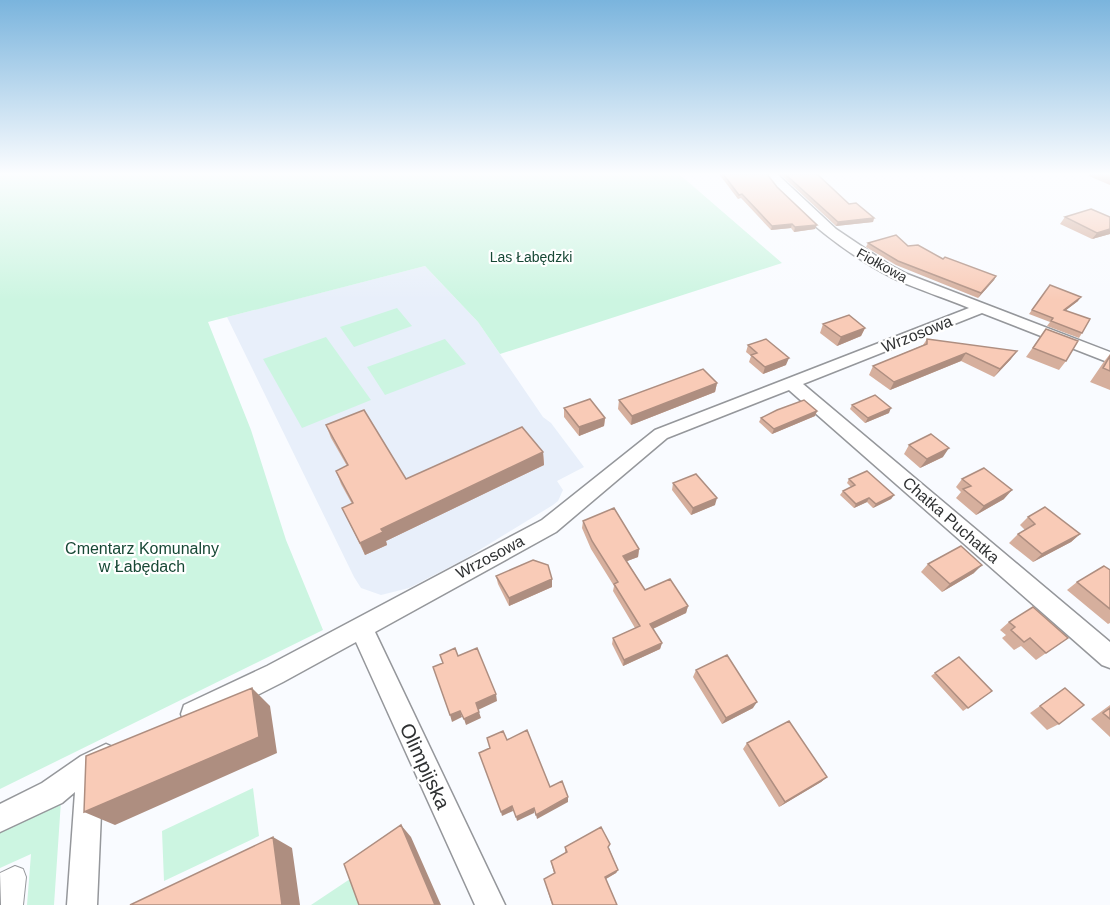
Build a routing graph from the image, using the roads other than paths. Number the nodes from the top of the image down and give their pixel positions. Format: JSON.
{"nodes":[{"id":1,"x":814,"y":216,"type":"edge"},
{"id":2,"x":982,"y":308,"type":"junction"},
{"id":3,"x":1110,"y":358,"type":"edge"},
{"id":4,"x":791,"y":383,"type":"junction"},
{"id":5,"x":361,"y":627,"type":"junction"},
{"id":6,"x":1110,"y":657,"type":"edge"},
{"id":7,"x":172,"y":724,"type":"edge"},
{"id":8,"x":131,"y":744,"type":"edge"},
{"id":9,"x":90,"y":765,"type":"junction"},
{"id":10,"x":0,"y":818,"type":"edge"},
{"id":11,"x":0,"y":885,"type":"edge"},
{"id":12,"x":12,"y":905,"type":"edge"},
{"id":13,"x":82,"y":905,"type":"edge"},
{"id":14,"x":490,"y":905,"type":"edge"}],
"edges":[{"from":1,"to":2,"type":"street","name":"Fiołkowa"},
{"from":2,"to":3,"type":"street","name":"Fiołkowa"},
{"from":2,"to":4,"type":"street","name":"Wrzosowa"},
{"from":4,"to":5,"type":"street","name":"Wrzosowa"},
{"from":4,"to":6,"type":"street","name":"Chatka Puchatka"},
{"from":5,"to":7,"type":"street","name":"Wrzosowa"},
{"from":5,"to":14,"type":"street","name":"Olimpijska"},
{"from":8,"to":9,"type":"street"},
{"from":9,"to":10,"type":"street"},
{"from":9,"to":13,"type":"street"},
{"from":11,"to":12,"type":"street"}]}
